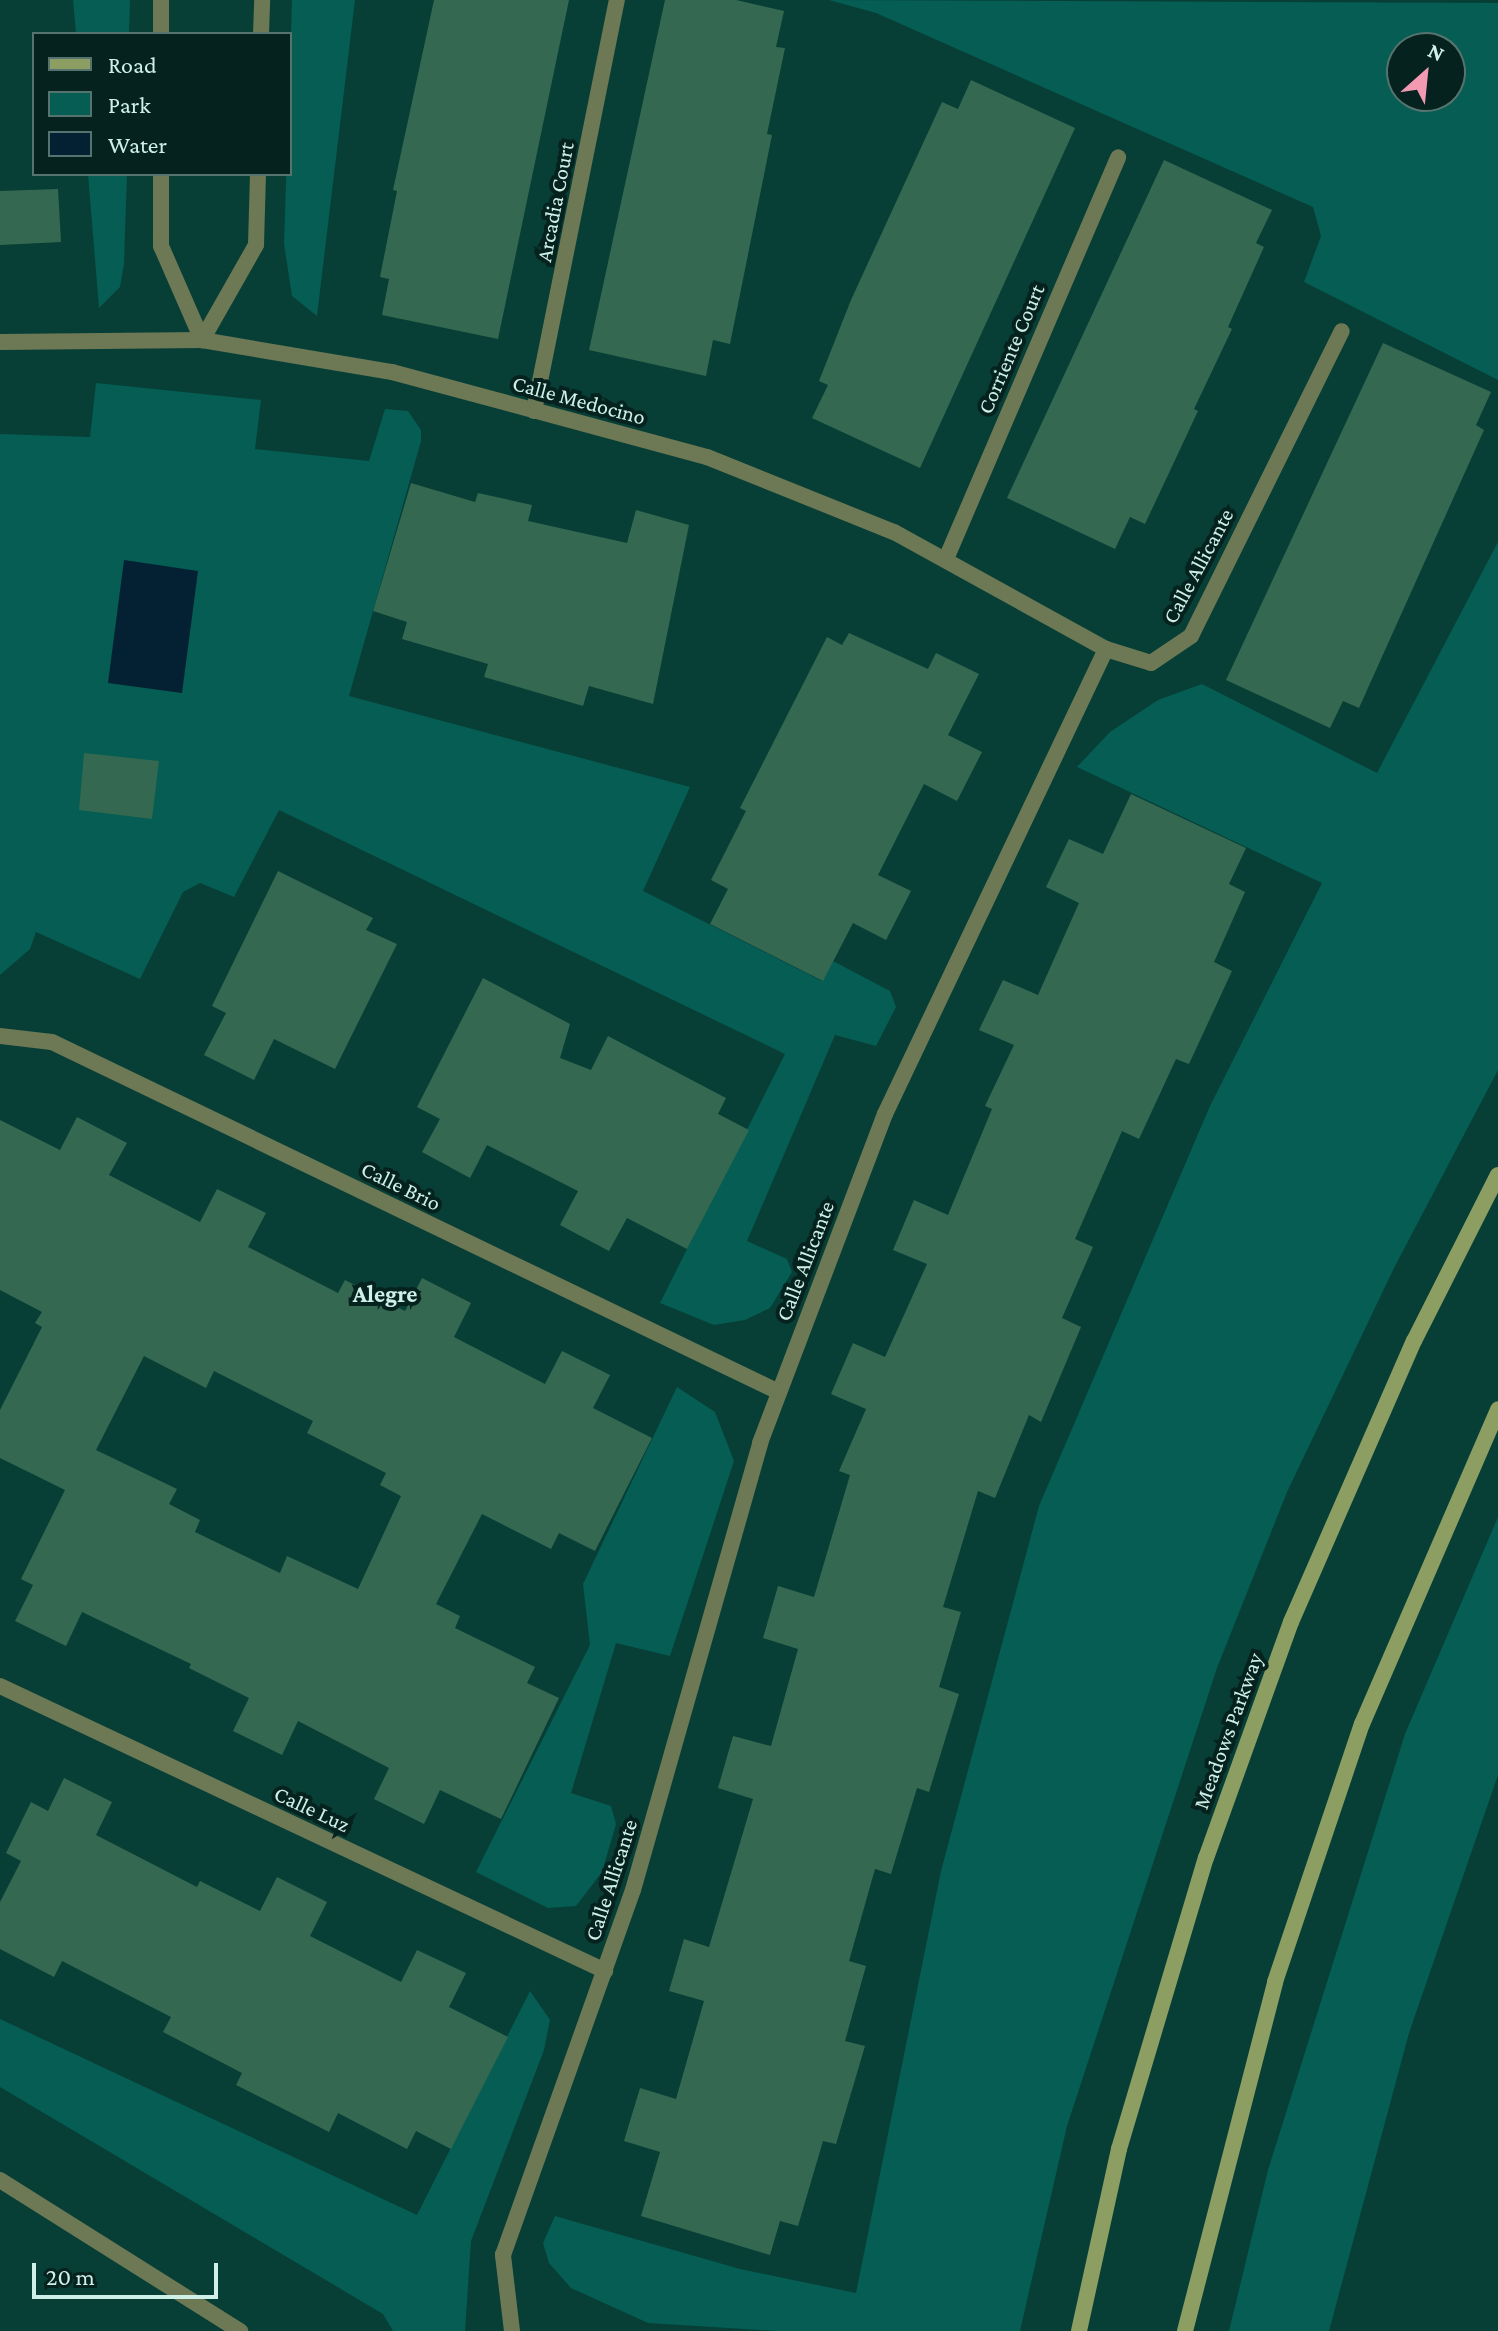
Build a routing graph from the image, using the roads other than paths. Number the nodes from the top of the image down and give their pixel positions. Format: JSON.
{"nodes":[{"id":1,"x":161,"y":0,"type":"edge"},
{"id":2,"x":262,"y":0,"type":"edge"},
{"id":3,"x":617,"y":0,"type":"edge"},
{"id":4,"x":161,"y":32,"type":"edge"},
{"id":5,"x":261,"y":32,"type":"edge"},
{"id":6,"x":1118,"y":157,"type":"dead end"},
{"id":7,"x":161,"y":176,"type":"edge"},
{"id":8,"x":258,"y":176,"type":"edge"},
{"id":9,"x":1342,"y":331,"type":"dead end"},
{"id":10,"x":202,"y":340,"type":"junction"},
{"id":11,"x":0,"y":342,"type":"edge"},
{"id":12,"x":534,"y":411,"type":"junction"},
{"id":13,"x":946,"y":559,"type":"junction"},
{"id":14,"x":1106,"y":649,"type":"junction"},
{"id":15,"x":0,"y":1036,"type":"edge"},
{"id":16,"x":1498,"y":1175,"type":"edge"},
{"id":17,"x":779,"y":1392,"type":"junction"},
{"id":18,"x":1498,"y":1409,"type":"edge"},
{"id":19,"x":0,"y":1686,"type":"edge"},
{"id":20,"x":605,"y":1971,"type":"junction"},
{"id":21,"x":0,"y":2180,"type":"edge"},
{"id":22,"x":240,"y":2331,"type":"edge"},
{"id":23,"x":512,"y":2331,"type":"edge"},
{"id":24,"x":1079,"y":2331,"type":"edge"},
{"id":25,"x":1185,"y":2331,"type":"edge"}],
"edges":[{"from":1,"to":4,"type":"lane"},
{"from":2,"to":5,"type":"lane"},
{"from":3,"to":12,"type":"lane","name":"Arcadia Court"},
{"from":6,"to":13,"type":"lane","name":"Corriente Court"},
{"from":7,"to":10,"type":"lane"},
{"from":8,"to":10,"type":"lane"},
{"from":9,"to":14,"type":"lane","name":"Calle Allicante"},
{"from":10,"to":11,"type":"lane","name":"Calle Medocino"},
{"from":10,"to":12,"type":"lane","name":"Calle Medocino"},
{"from":12,"to":13,"type":"lane","name":"Calle Medocino"},
{"from":13,"to":14,"type":"lane","name":"Calle Medocino"},
{"from":14,"to":17,"type":"lane","name":"Calle Allicante"},
{"from":15,"to":17,"type":"lane","name":"Calle Brio"},
{"from":16,"to":24,"type":"main road","name":"Meadows Parkway"},
{"from":17,"to":20,"type":"lane","name":"Calle Allicante"},
{"from":18,"to":25,"type":"main road"},
{"from":19,"to":20,"type":"lane","name":"Calle Luz"},
{"from":20,"to":23,"type":"lane","name":"Calle Allicante"},
{"from":21,"to":22,"type":"lane"}]}
